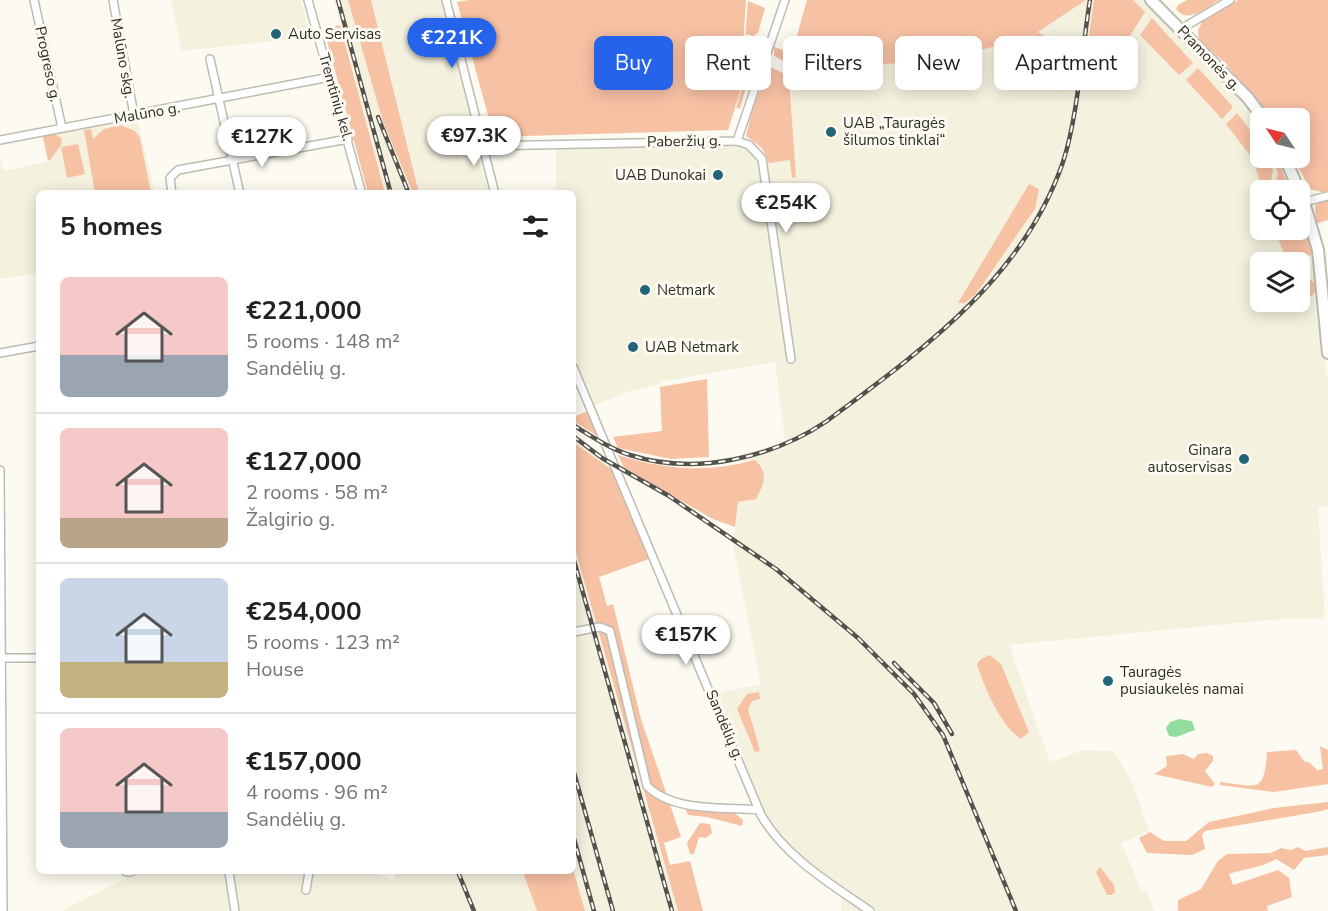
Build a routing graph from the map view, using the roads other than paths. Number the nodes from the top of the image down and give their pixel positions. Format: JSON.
{"nodes":[{"id":1,"x":34,"y":0,"type":"edge"},
{"id":2,"x":113,"y":0,"type":"edge"},
{"id":3,"x":308,"y":0,"type":"edge"},
{"id":4,"x":446,"y":0,"type":"edge"},
{"id":5,"x":785,"y":0,"type":"edge"},
{"id":6,"x":1151,"y":0,"type":"edge"},
{"id":7,"x":1230,"y":0,"type":"edge"},
{"id":8,"x":1181,"y":29,"type":"junction"},
{"id":9,"x":210,"y":59,"type":"dead end"},
{"id":10,"x":330,"y":77,"type":"junction"},
{"id":11,"x":218,"y":101,"type":"junction"},
{"id":12,"x":1256,"y":108,"type":"edge"},
{"id":13,"x":134,"y":115,"type":"junction"},
{"id":14,"x":62,"y":128,"type":"junction"},
{"id":15,"x":348,"y":139,"type":"junction"},
{"id":16,"x":0,"y":140,"type":"edge"},
{"id":17,"x":737,"y":141,"type":"junction"},
{"id":18,"x":482,"y":146,"type":"junction"},
{"id":19,"x":232,"y":160,"type":"junction"},
{"id":20,"x":172,"y":190,"type":"edge"},
{"id":21,"x":239,"y":190,"type":"edge"},
{"id":22,"x":361,"y":190,"type":"edge"},
{"id":23,"x":494,"y":190,"type":"edge"},
{"id":24,"x":1328,"y":196,"type":"edge"},
{"id":25,"x":1310,"y":200,"type":"edge"},
{"id":26,"x":1310,"y":223,"type":"edge"},
{"id":27,"x":36,"y":347,"type":"edge"},
{"id":28,"x":0,"y":353,"type":"edge"},
{"id":29,"x":1328,"y":353,"type":"edge"},
{"id":30,"x":791,"y":359,"type":"dead end"},
{"id":31,"x":576,"y":374,"type":"edge"},
{"id":32,"x":0,"y":470,"type":"edge"},
{"id":33,"x":576,"y":631,"type":"edge"},
{"id":34,"x":0,"y":658,"type":"edge"},
{"id":35,"x":36,"y":658,"type":"edge"},
{"id":36,"x":759,"y":810,"type":"junction"},
{"id":37,"x":229,"y":874,"type":"edge"},
{"id":38,"x":309,"y":874,"type":"edge"},
{"id":39,"x":306,"y":890,"type":"dead end"},
{"id":40,"x":868,"y":910,"type":"edge"},
{"id":41,"x":3,"y":911,"type":"edge"},
{"id":42,"x":234,"y":911,"type":"edge"}],
"edges":[{"from":1,"to":14,"type":"street","name":"Progreso g."},
{"from":2,"to":13,"type":"street","name":"Malūno skg."},
{"from":3,"to":10,"type":"street","name":"Tremtinių kel."},
{"from":4,"to":18,"type":"street"},
{"from":5,"to":17,"type":"street","name":"Paberžių g."},
{"from":6,"to":8,"type":"main road","name":"Pramonės g."},
{"from":7,"to":8,"type":"street"},
{"from":8,"to":12,"type":"main road","name":"Pramonės g."},
{"from":9,"to":11,"type":"street"},
{"from":10,"to":11,"type":"street","name":"Malūno g."},
{"from":10,"to":15,"type":"street","name":"Tremtinių kel."},
{"from":11,"to":13,"type":"street","name":"Malūno g."},
{"from":11,"to":19,"type":"street"},
{"from":13,"to":14,"type":"street","name":"Malūno g."},
{"from":14,"to":16,"type":"street","name":"Malūno g."},
{"from":15,"to":19,"type":"street"},
{"from":15,"to":22,"type":"street","name":"Tremtinių kel."},
{"from":17,"to":18,"type":"street","name":"Paberžių g."},
{"from":17,"to":30,"type":"street"},
{"from":18,"to":23,"type":"street"},
{"from":19,"to":20,"type":"street"},
{"from":19,"to":21,"type":"street"},
{"from":24,"to":25,"type":"street"},
{"from":26,"to":29,"type":"main road"},
{"from":27,"to":28,"type":"street"},
{"from":31,"to":36,"type":"street","name":"Sandėlių g."},
{"from":32,"to":34,"type":"street"},
{"from":33,"to":36,"type":"street"},
{"from":34,"to":35,"type":"street"},
{"from":34,"to":41,"type":"street"},
{"from":36,"to":40,"type":"street","name":"Sandėlių g."},
{"from":37,"to":42,"type":"street"},
{"from":38,"to":39,"type":"street"}]}
